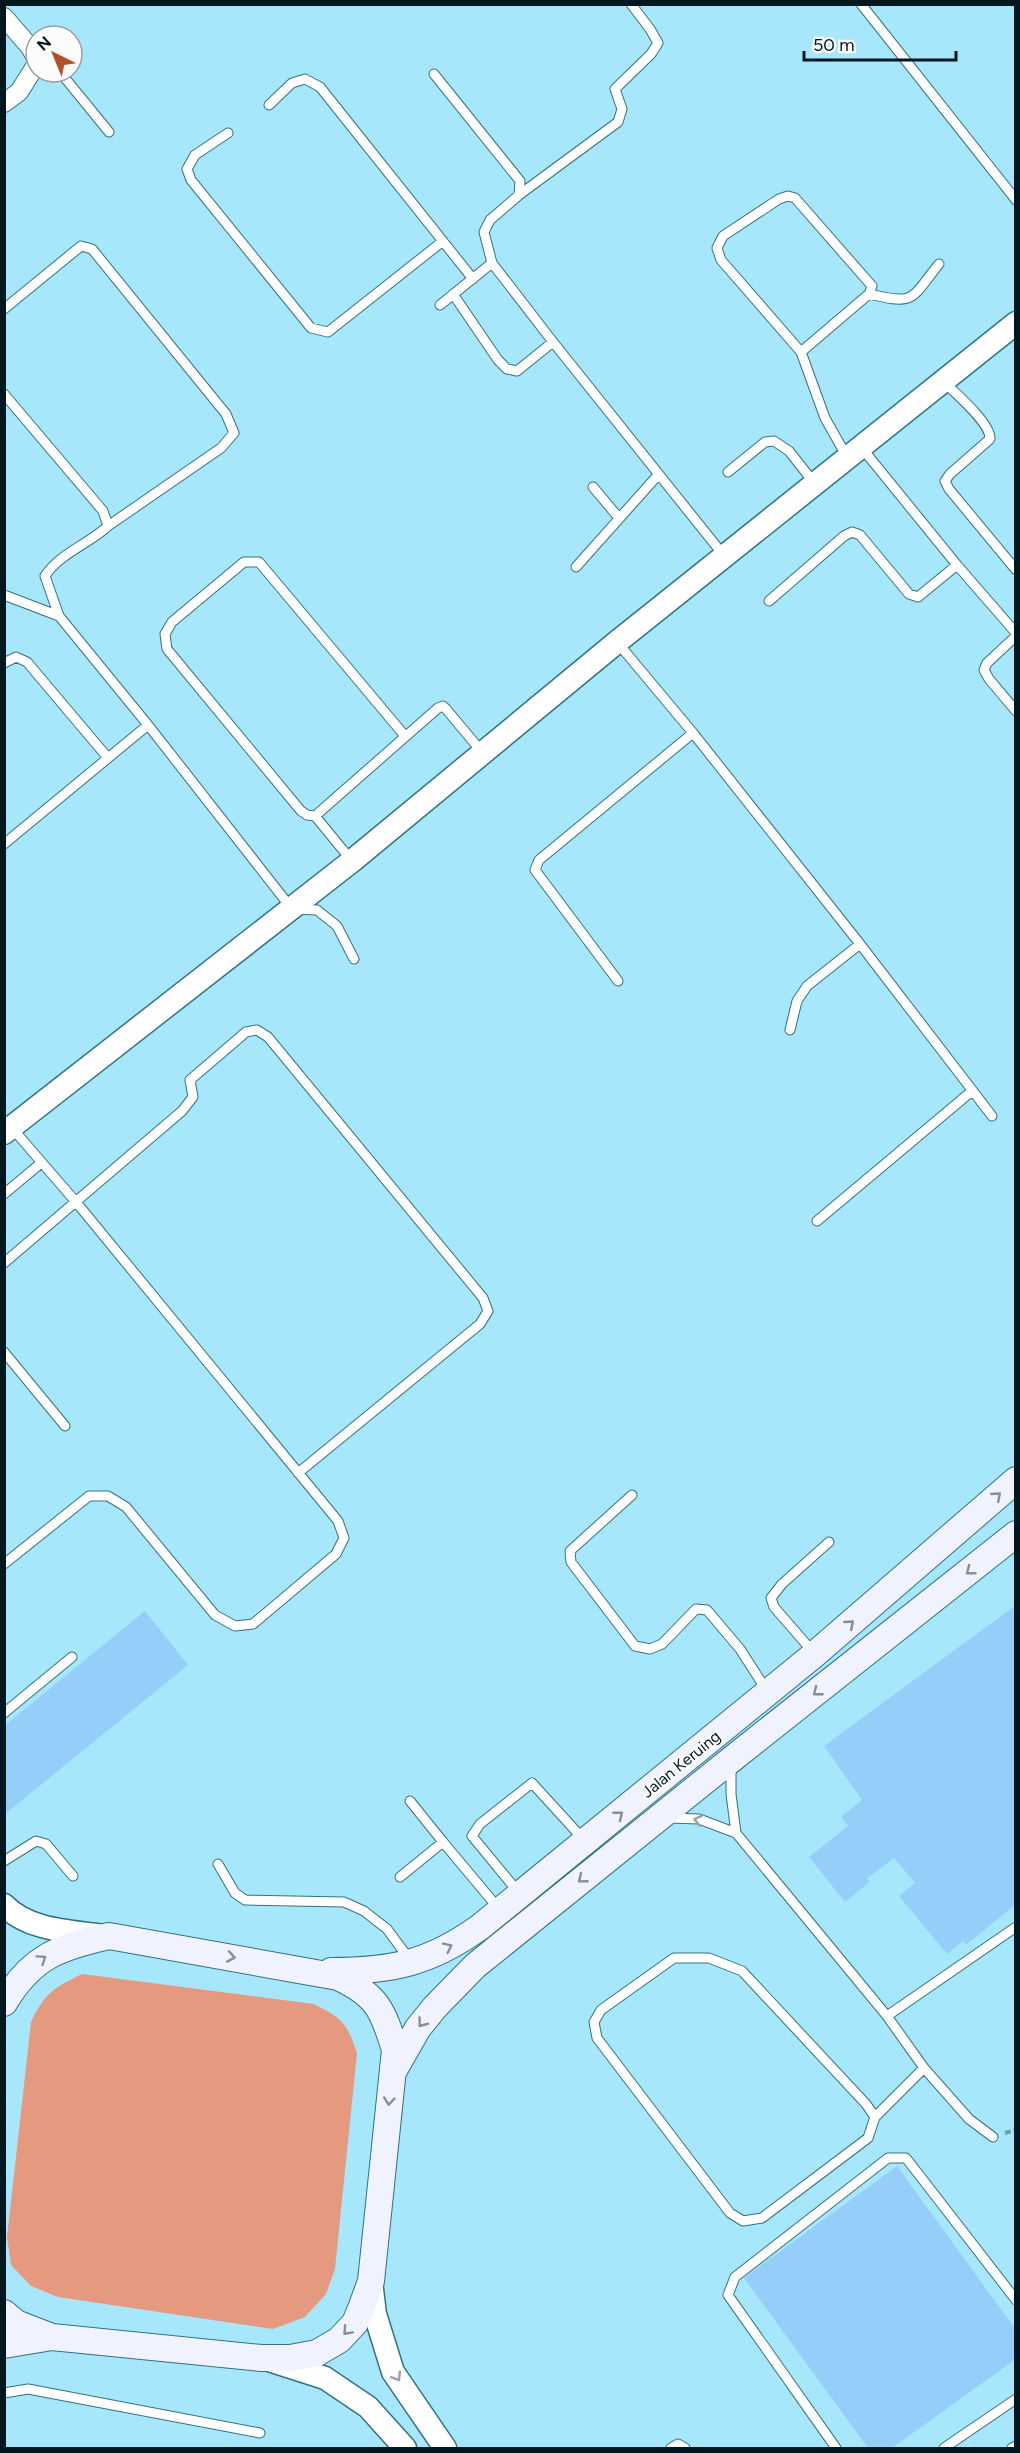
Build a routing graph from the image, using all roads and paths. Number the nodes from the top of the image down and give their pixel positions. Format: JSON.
{"nodes":[{"id":1,"x":630,"y":4,"type":"edge"},
{"id":2,"x":861,"y":4,"type":"edge"},
{"id":3,"x":4,"y":17,"type":"edge"},
{"id":4,"x":24,"y":40,"type":"edge"},
{"id":5,"x":434,"y":74,"type":"dead end"},
{"id":6,"x":24,"y":84,"type":"edge"},
{"id":7,"x":70,"y":84,"type":"edge"},
{"id":8,"x":4,"y":103,"type":"edge"},
{"id":9,"x":269,"y":105,"type":"dead end"},
{"id":10,"x":108,"y":132,"type":"dead end"},
{"id":11,"x":228,"y":133,"type":"dead end"},
{"id":12,"x":519,"y":195,"type":"junction"},
{"id":13,"x":1016,"y":200,"type":"edge"},
{"id":14,"x":443,"y":241,"type":"junction"},
{"id":15,"x":492,"y":263,"type":"junction"},
{"id":16,"x":939,"y":264,"type":"dead end"},
{"id":17,"x":473,"y":279,"type":"junction"},
{"id":18,"x":453,"y":294,"type":"junction"},
{"id":19,"x":869,"y":294,"type":"junction"},
{"id":20,"x":440,"y":305,"type":"dead end"},
{"id":21,"x":4,"y":309,"type":"edge"},
{"id":22,"x":1016,"y":323,"type":"edge"},
{"id":23,"x":552,"y":342,"type":"junction"},
{"id":24,"x":801,"y":352,"type":"junction"},
{"id":25,"x":943,"y":381,"type":"junction"},
{"id":26,"x":4,"y":394,"type":"edge"},
{"id":27,"x":854,"y":452,"type":"junction"},
{"id":28,"x":728,"y":472,"type":"dead end"},
{"id":29,"x":658,"y":475,"type":"junction"},
{"id":30,"x":815,"y":484,"type":"junction"},
{"id":31,"x":593,"y":487,"type":"dead end"},
{"id":32,"x":619,"y":518,"type":"junction"},
{"id":33,"x":108,"y":526,"type":"junction"},
{"id":34,"x":725,"y":557,"type":"junction"},
{"id":35,"x":957,"y":565,"type":"junction"},
{"id":36,"x":576,"y":567,"type":"dead end"},
{"id":37,"x":1016,"y":570,"type":"edge"},
{"id":38,"x":4,"y":595,"type":"edge"},
{"id":39,"x":768,"y":601,"type":"dead end"},
{"id":40,"x":59,"y":615,"type":"junction"},
{"id":41,"x":1016,"y":635,"type":"edge"},
{"id":42,"x":616,"y":642,"type":"junction"},
{"id":43,"x":4,"y":663,"type":"edge"},
{"id":44,"x":1016,"y":711,"type":"edge"},
{"id":45,"x":148,"y":725,"type":"junction"},
{"id":46,"x":693,"y":734,"type":"junction"},
{"id":47,"x":405,"y":736,"type":"junction"},
{"id":48,"x":483,"y":754,"type":"junction"},
{"id":49,"x":108,"y":758,"type":"junction"},
{"id":50,"x":315,"y":816,"type":"junction"},
{"id":51,"x":4,"y":844,"type":"edge"},
{"id":52,"x":352,"y":861,"type":"junction"},
{"id":53,"x":292,"y":909,"type":"junction"},
{"id":54,"x":860,"y":944,"type":"junction"},
{"id":55,"x":354,"y":959,"type":"dead end"},
{"id":56,"x":618,"y":981,"type":"dead end"},
{"id":57,"x":790,"y":1030,"type":"dead end"},
{"id":58,"x":972,"y":1091,"type":"junction"},
{"id":59,"x":992,"y":1116,"type":"dead end"},
{"id":60,"x":8,"y":1131,"type":"edge"},
{"id":61,"x":41,"y":1163,"type":"junction"},
{"id":62,"x":4,"y":1194,"type":"edge"},
{"id":63,"x":76,"y":1202,"type":"junction"},
{"id":64,"x":817,"y":1221,"type":"dead end"},
{"id":65,"x":4,"y":1263,"type":"edge"},
{"id":66,"x":4,"y":1352,"type":"edge"},
{"id":67,"x":65,"y":1426,"type":"dead end"},
{"id":68,"x":298,"y":1473,"type":"junction"},
{"id":69,"x":1016,"y":1480,"type":"edge"},
{"id":70,"x":632,"y":1495,"type":"dead end"},
{"id":71,"x":1013,"y":1541,"type":"edge"},
{"id":72,"x":829,"y":1542,"type":"dead end"},
{"id":73,"x":4,"y":1564,"type":"edge"},
{"id":74,"x":815,"y":1654,"type":"junction"},
{"id":75,"x":72,"y":1657,"type":"dead end"},
{"id":76,"x":768,"y":1693,"type":"junction"},
{"id":77,"x":4,"y":1713,"type":"edge"},
{"id":78,"x":732,"y":1759,"type":"junction"},
{"id":79,"x":410,"y":1801,"type":"dead end"},
{"id":80,"x":658,"y":1818,"type":"junction"},
{"id":81,"x":736,"y":1833,"type":"junction"},
{"id":82,"x":443,"y":1842,"type":"junction"},
{"id":83,"x":585,"y":1842,"type":"junction"},
{"id":84,"x":4,"y":1861,"type":"edge"},
{"id":85,"x":218,"y":1864,"type":"dead end"},
{"id":86,"x":73,"y":1876,"type":"dead end"},
{"id":87,"x":400,"y":1877,"type":"dead end"},
{"id":88,"x":520,"y":1895,"type":"junction"},
{"id":89,"x":4,"y":1905,"type":"edge"},
{"id":90,"x":501,"y":1911,"type":"junction"},
{"id":91,"x":1016,"y":1927,"type":"edge"},
{"id":92,"x":109,"y":1936,"type":"junction"},
{"id":93,"x":411,"y":1962,"type":"junction"},
{"id":94,"x":310,"y":1970,"type":"junction"},
{"id":95,"x":4,"y":2003,"type":"edge"},
{"id":96,"x":887,"y":2016,"type":"junction"},
{"id":97,"x":924,"y":2068,"type":"junction"},
{"id":98,"x":392,"y":2073,"type":"junction"},
{"id":99,"x":875,"y":2117,"type":"junction"},
{"id":100,"x":993,"y":2137,"type":"dead end"},
{"id":101,"x":371,"y":2281,"type":"junction"},
{"id":102,"x":1016,"y":2300,"type":"edge"},
{"id":103,"x":4,"y":2313,"type":"edge"},
{"id":104,"x":52,"y":2337,"type":"junction"},
{"id":105,"x":4,"y":2346,"type":"edge"},
{"id":106,"x":261,"y":2358,"type":"junction"},
{"id":107,"x":4,"y":2392,"type":"edge"},
{"id":108,"x":1016,"y":2399,"type":"edge"},
{"id":109,"x":260,"y":2433,"type":"dead end"},
{"id":110,"x":405,"y":2448,"type":"edge"},
{"id":111,"x":445,"y":2448,"type":"edge"},
{"id":112,"x":671,"y":2448,"type":"edge"},
{"id":113,"x":685,"y":2448,"type":"edge"},
{"id":114,"x":836,"y":2448,"type":"edge"},
{"id":115,"x":944,"y":2448,"type":"edge"}],
"edges":[{"from":1,"to":12,"type":"lane"},
{"from":2,"to":13,"type":"lane"},
{"from":3,"to":4,"type":"street"},
{"from":5,"to":12,"type":"lane"},
{"from":6,"to":8,"type":"street"},
{"from":7,"to":10,"type":"lane"},
{"from":9,"to":14,"type":"lane"},
{"from":11,"to":14,"type":"lane"},
{"from":12,"to":15,"type":"lane"},
{"from":14,"to":17,"type":"lane"},
{"from":15,"to":17,"type":"lane"},
{"from":15,"to":23,"type":"lane"},
{"from":16,"to":19,"type":"lane"},
{"from":17,"to":18,"type":"lane"},
{"from":18,"to":20,"type":"lane"},
{"from":18,"to":23,"type":"lane"},
{"from":19,"to":24,"type":"lane"},
{"from":19,"to":24,"type":"lane"},
{"from":21,"to":33,"type":"lane"},
{"from":22,"to":25,"type":"street"},
{"from":23,"to":29,"type":"lane"},
{"from":24,"to":27,"type":"lane"},
{"from":25,"to":27,"type":"street"},
{"from":25,"to":37,"type":"lane"},
{"from":26,"to":33,"type":"lane"},
{"from":27,"to":30,"type":"street"},
{"from":27,"to":35,"type":"lane"},
{"from":28,"to":30,"type":"lane"},
{"from":29,"to":32,"type":"lane"},
{"from":29,"to":34,"type":"lane"},
{"from":30,"to":34,"type":"street"},
{"from":31,"to":32,"type":"lane"},
{"from":32,"to":36,"type":"lane"},
{"from":33,"to":40,"type":"lane"},
{"from":34,"to":42,"type":"street"},
{"from":35,"to":39,"type":"lane"},
{"from":35,"to":41,"type":"lane"},
{"from":38,"to":40,"type":"lane"},
{"from":40,"to":45,"type":"lane"},
{"from":41,"to":44,"type":"lane"},
{"from":42,"to":46,"type":"lane"},
{"from":42,"to":48,"type":"street"},
{"from":43,"to":49,"type":"lane"},
{"from":45,"to":49,"type":"lane"},
{"from":45,"to":53,"type":"lane"},
{"from":46,"to":54,"type":"lane"},
{"from":46,"to":56,"type":"lane"},
{"from":47,"to":48,"type":"lane"},
{"from":47,"to":50,"type":"lane"},
{"from":47,"to":50,"type":"lane"},
{"from":48,"to":52,"type":"street"},
{"from":49,"to":51,"type":"lane"},
{"from":50,"to":52,"type":"lane"},
{"from":52,"to":53,"type":"street"},
{"from":53,"to":55,"type":"lane"},
{"from":53,"to":60,"type":"street"},
{"from":54,"to":57,"type":"lane"},
{"from":54,"to":58,"type":"lane"},
{"from":58,"to":59,"type":"lane"},
{"from":58,"to":64,"type":"lane"},
{"from":60,"to":61,"type":"lane"},
{"from":61,"to":62,"type":"lane"},
{"from":61,"to":63,"type":"lane"},
{"from":63,"to":65,"type":"lane"},
{"from":63,"to":68,"type":"lane"},
{"from":63,"to":68,"type":"lane"},
{"from":66,"to":67,"type":"lane"},
{"from":68,"to":73,"type":"lane"},
{"from":74,"to":69,"type":"main road","name":"Jalan Keruing","one_way":true},
{"from":70,"to":76,"type":"lane"},
{"from":71,"to":78,"type":"main road","name":"Jalan Keruing","one_way":true},
{"from":72,"to":74,"type":"lane"},
{"from":74,"to":76,"type":"main road","name":"Jalan Keruing"},
{"from":75,"to":77,"type":"lane"},
{"from":83,"to":76,"type":"main road","name":"Jalan Keruing","one_way":true},
{"from":78,"to":80,"type":"main road","name":"Jalan Keruing"},
{"from":78,"to":81,"type":"lane"},
{"from":79,"to":82,"type":"lane"},
{"from":81,"to":80,"type":"lane","one_way":true},
{"from":80,"to":98,"type":"main road","name":"Jalan Keruing","one_way":true},
{"from":81,"to":96,"type":"lane"},
{"from":82,"to":87,"type":"lane"},
{"from":82,"to":90,"type":"lane"},
{"from":83,"to":88,"type":"main road","name":"Jalan Keruing"},
{"from":83,"to":88,"type":"lane"},
{"from":84,"to":86,"type":"lane"},
{"from":85,"to":93,"type":"lane"},
{"from":88,"to":90,"type":"main road","name":"Jalan Keruing"},
{"from":89,"to":92,"type":"street"},
{"from":93,"to":90,"type":"main road","name":"Jalan Keruing","one_way":true},
{"from":91,"to":96,"type":"lane"},
{"from":92,"to":94,"type":"main road","one_way":true},
{"from":95,"to":92,"type":"main road","one_way":true},
{"from":93,"to":94,"type":"main road","name":"Jalan Keruing"},
{"from":94,"to":98,"type":"main road"},
{"from":96,"to":97,"type":"lane"},
{"from":97,"to":99,"type":"lane"},
{"from":97,"to":100,"type":"lane"},
{"from":98,"to":101,"type":"main road","one_way":true},
{"from":99,"to":99,"type":"lane"},
{"from":101,"to":106,"type":"main road","one_way":true},
{"from":101,"to":111,"type":"street","one_way":true},
{"from":102,"to":114,"type":"lane"},
{"from":103,"to":104,"type":"main road"},
{"from":104,"to":105,"type":"main road"},
{"from":104,"to":106,"type":"main road"},
{"from":106,"to":110,"type":"street"},
{"from":107,"to":109,"type":"lane"},
{"from":108,"to":115,"type":"lane"},
{"from":112,"to":113,"type":"lane"}]}
